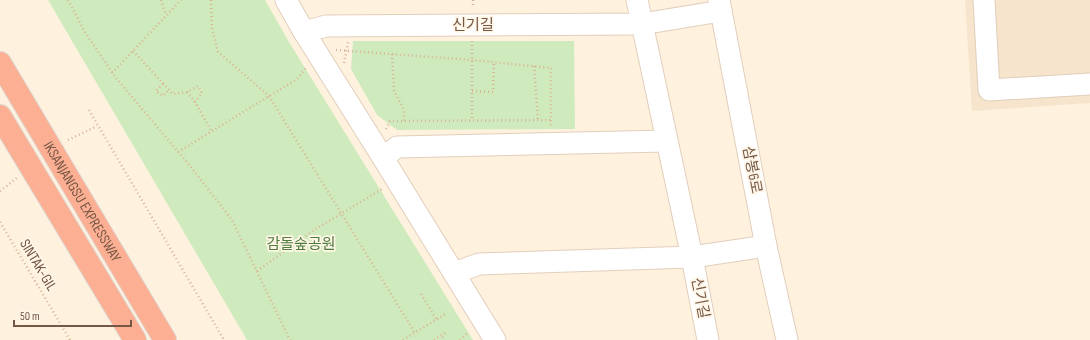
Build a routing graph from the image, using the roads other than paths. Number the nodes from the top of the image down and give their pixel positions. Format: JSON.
{"nodes":[{"id":1,"x":286,"y":0,"type":"edge"},
{"id":2,"x":637,"y":0,"type":"edge"},
{"id":3,"x":984,"y":0,"type":"edge"},
{"id":4,"x":720,"y":5,"type":"edge"},
{"id":5,"x":642,"y":24,"type":"junction"},
{"id":6,"x":304,"y":32,"type":"junction"},
{"id":7,"x":0,"y":63,"type":"edge"},
{"id":8,"x":1090,"y":84,"type":"edge"},
{"id":9,"x":0,"y":116,"type":"edge"},
{"id":10,"x":666,"y":141,"type":"junction"},
{"id":11,"x":383,"y":158,"type":"junction"},
{"id":12,"x":766,"y":246,"type":"junction"},
{"id":13,"x":692,"y":257,"type":"junction"},
{"id":14,"x":454,"y":273,"type":"junction"},
{"id":15,"x":135,"y":340,"type":"edge"},
{"id":16,"x":165,"y":340,"type":"edge"},
{"id":17,"x":495,"y":340,"type":"edge"},
{"id":18,"x":708,"y":340,"type":"edge"},
{"id":19,"x":787,"y":340,"type":"edge"}],
"edges":[{"from":1,"to":6,"type":"street"},
{"from":2,"to":5,"type":"street","name":"신기길"},
{"from":3,"to":8,"type":"street"},
{"from":4,"to":5,"type":"street","name":"신기길"},
{"from":4,"to":12,"type":"street","name":"삼봉6로"},
{"from":5,"to":6,"type":"street","name":"신기길"},
{"from":5,"to":10,"type":"street","name":"신기길"},
{"from":6,"to":11,"type":"street"},
{"from":7,"to":16,"type":"highway","name":"IKSANJANGSU EXPRESSWAY"},
{"from":9,"to":15,"type":"highway","name":"IKSANJANGSU EXPRESSWAY"},
{"from":10,"to":11,"type":"street"},
{"from":10,"to":13,"type":"street","name":"신기길"},
{"from":11,"to":14,"type":"street"},
{"from":12,"to":13,"type":"street","name":"신기길"},
{"from":12,"to":19,"type":"street","name":"삼봉6로"},
{"from":13,"to":14,"type":"street","name":"신기길"},
{"from":13,"to":18,"type":"street","name":"신기길"},
{"from":14,"to":17,"type":"street"}]}
